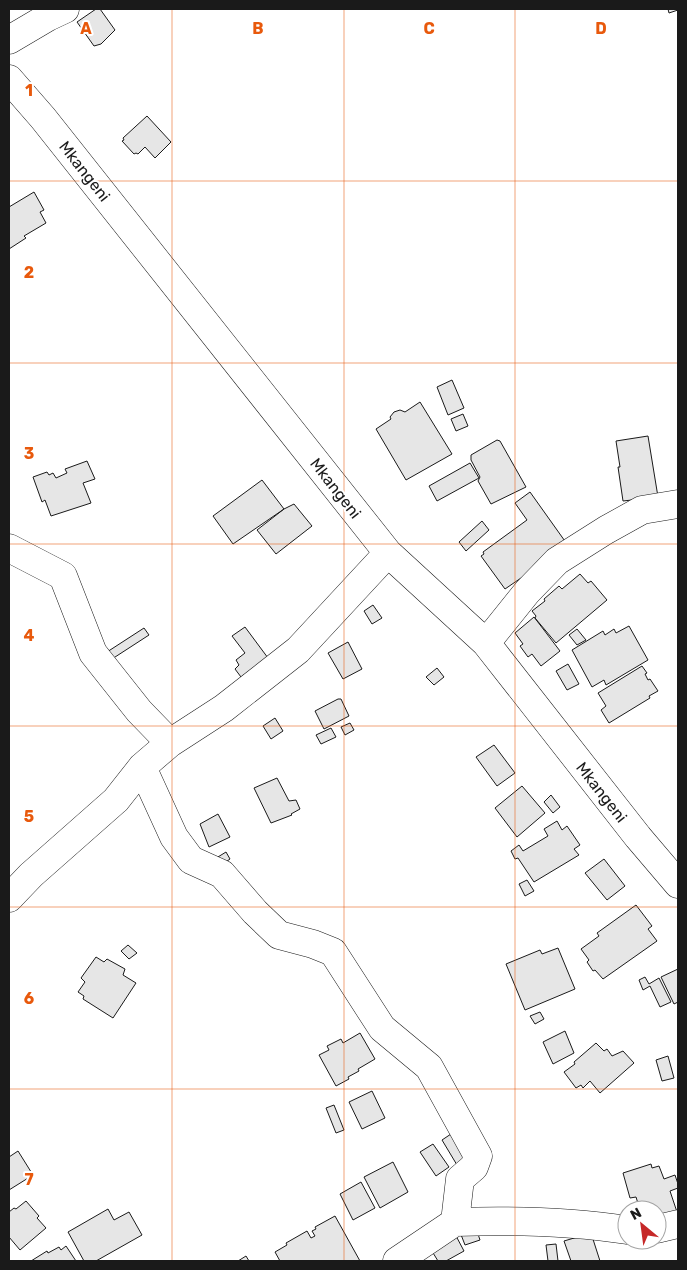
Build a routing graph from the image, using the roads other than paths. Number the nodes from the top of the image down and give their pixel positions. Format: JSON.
{"nodes":[{"id":1,"x":66,"y":9,"type":"edge"},
{"id":2,"x":9,"y":40,"type":"edge"},
{"id":3,"x":9,"y":79,"type":"edge"},
{"id":4,"x":678,"y":504,"type":"edge"},
{"id":5,"x":9,"y":548,"type":"edge"},
{"id":6,"x":388,"y":553,"type":"junction"},
{"id":7,"x":486,"y":643,"type":"junction"},
{"id":8,"x":170,"y":743,"type":"junction"},
{"id":9,"x":142,"y":767,"type":"junction"},
{"id":10,"x":678,"y":884,"type":"edge"},
{"id":11,"x":9,"y":898,"type":"edge"},
{"id":12,"x":454,"y":1222,"type":"junction"},
{"id":13,"x":617,"y":1229,"type":"edge"},
{"id":14,"x":397,"y":1261,"type":"edge"}],
"edges":[{"from":1,"to":2,"type":"street"},
{"from":3,"to":6,"type":"street","name":"Mkangeni"},
{"from":4,"to":7,"type":"street"},
{"from":5,"to":8,"type":"street"},
{"from":6,"to":7,"type":"street","name":"Mkangeni"},
{"from":6,"to":8,"type":"street"},
{"from":7,"to":10,"type":"street","name":"Mkangeni"},
{"from":8,"to":9,"type":"street"},
{"from":9,"to":11,"type":"street"},
{"from":9,"to":12,"type":"street"},
{"from":12,"to":13,"type":"street"},
{"from":12,"to":14,"type":"street"}]}
